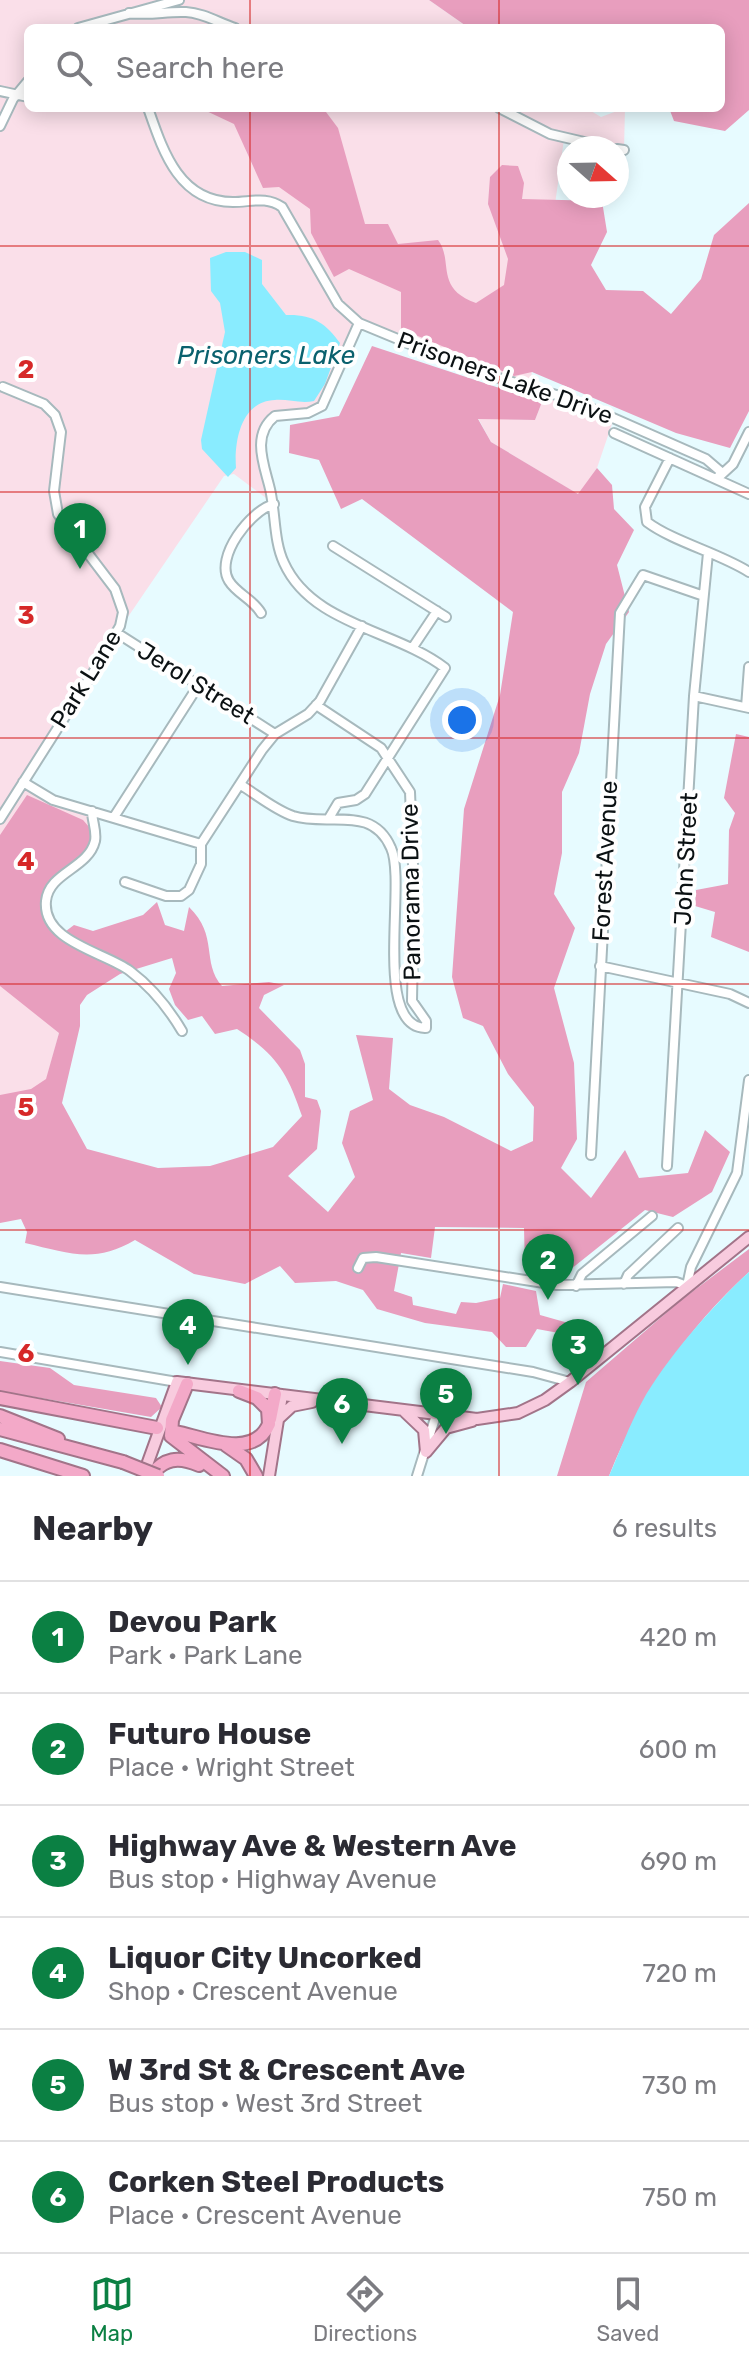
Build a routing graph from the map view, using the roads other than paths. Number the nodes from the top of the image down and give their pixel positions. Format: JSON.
{"nodes":[{"id":1,"x":179,"y":0,"type":"edge"},
{"id":2,"x":129,"y":13,"type":"junction"},
{"id":3,"x":92,"y":24,"type":"edge"},
{"id":4,"x":222,"y":24,"type":"edge"},
{"id":5,"x":24,"y":86,"type":"edge"},
{"id":6,"x":0,"y":91,"type":"edge"},
{"id":7,"x":16,"y":95,"type":"junction"},
{"id":8,"x":24,"y":96,"type":"edge"},
{"id":9,"x":150,"y":112,"type":"edge"},
{"id":10,"x":507,"y":112,"type":"edge"},
{"id":11,"x":0,"y":126,"type":"edge"},
{"id":12,"x":559,"y":136,"type":"edge"},
{"id":13,"x":359,"y":323,"type":"junction"},
{"id":14,"x":1,"y":387,"type":"edge"},
{"id":15,"x":749,"y":432,"type":"edge"},
{"id":16,"x":614,"y":433,"type":"dead end"},
{"id":17,"x":670,"y":458,"type":"junction"},
{"id":18,"x":720,"y":478,"type":"junction"},
{"id":19,"x":749,"y":494,"type":"edge"},
{"id":20,"x":274,"y":504,"type":"junction"},
{"id":21,"x":333,"y":546,"type":"dead end"},
{"id":22,"x":708,"y":553,"type":"junction"},
{"id":23,"x":749,"y":572,"type":"edge"},
{"id":24,"x":701,"y":595,"type":"junction"},
{"id":25,"x":437,"y":611,"type":"junction"},
{"id":26,"x":261,"y":613,"type":"dead end"},
{"id":27,"x":446,"y":617,"type":"dead end"},
{"id":28,"x":362,"y":626,"type":"junction"},
{"id":29,"x":117,"y":633,"type":"junction"},
{"id":30,"x":413,"y":647,"type":"junction"},
{"id":31,"x":749,"y":667,"type":"edge"},
{"id":32,"x":198,"y":686,"type":"junction"},
{"id":33,"x":694,"y":696,"type":"junction"},
{"id":34,"x":316,"y":705,"type":"junction"},
{"id":35,"x":748,"y":708,"type":"edge"},
{"id":36,"x":275,"y":734,"type":"junction"},
{"id":37,"x":389,"y":756,"type":"junction"},
{"id":38,"x":23,"y":782,"type":"junction"},
{"id":39,"x":241,"y":785,"type":"junction"},
{"id":40,"x":92,"y":811,"type":"junction"},
{"id":41,"x":114,"y":817,"type":"junction"},
{"id":42,"x":329,"y":818,"type":"junction"},
{"id":43,"x":0,"y":819,"type":"edge"},
{"id":44,"x":201,"y":844,"type":"junction"},
{"id":45,"x":125,"y":882,"type":"dead end"},
{"id":46,"x":600,"y":966,"type":"junction"},
{"id":47,"x":680,"y":984,"type":"junction"},
{"id":48,"x":749,"y":1003,"type":"edge"},
{"id":49,"x":182,"y":1031,"type":"dead end"},
{"id":50,"x":749,"y":1080,"type":"edge"},
{"id":51,"x":591,"y":1155,"type":"dead end"},
{"id":52,"x":667,"y":1166,"type":"dead end"},
{"id":53,"x":652,"y":1216,"type":"dead end"},
{"id":54,"x":678,"y":1228,"type":"dead end"},
{"id":55,"x":749,"y":1237,"type":"edge"},
{"id":56,"x":358,"y":1268,"type":"dead end"},
{"id":57,"x":624,"y":1284,"type":"junction"},
{"id":58,"x":576,"y":1286,"type":"junction"},
{"id":59,"x":687,"y":1286,"type":"junction"},
{"id":60,"x":0,"y":1287,"type":"edge"},
{"id":61,"x":0,"y":1352,"type":"edge"},
{"id":62,"x":570,"y":1382,"type":"junction"},
{"id":63,"x":182,"y":1383,"type":"junction"},
{"id":64,"x":239,"y":1391,"type":"junction"},
{"id":65,"x":278,"y":1395,"type":"junction"},
{"id":66,"x":0,"y":1398,"type":"edge"},
{"id":67,"x":330,"y":1400,"type":"junction"},
{"id":68,"x":402,"y":1410,"type":"junction"},
{"id":69,"x":436,"y":1415,"type":"junction"},
{"id":70,"x":0,"y":1416,"type":"edge"},
{"id":71,"x":477,"y":1419,"type":"junction"},
{"id":72,"x":273,"y":1422,"type":"junction"},
{"id":73,"x":157,"y":1428,"type":"dead end"},
{"id":74,"x":0,"y":1429,"type":"edge"},
{"id":75,"x":176,"y":1432,"type":"dead end"},
{"id":76,"x":217,"y":1441,"type":"junction"},
{"id":77,"x":75,"y":1448,"type":"junction"},
{"id":78,"x":0,"y":1450,"type":"edge"},
{"id":79,"x":426,"y":1452,"type":"junction"},
{"id":80,"x":83,"y":1476,"type":"edge"},
{"id":81,"x":143,"y":1476,"type":"edge"},
{"id":82,"x":150,"y":1476,"type":"edge"},
{"id":83,"x":158,"y":1476,"type":"edge"},
{"id":84,"x":221,"y":1476,"type":"edge"},
{"id":85,"x":256,"y":1476,"type":"edge"},
{"id":86,"x":269,"y":1476,"type":"edge"},
{"id":87,"x":417,"y":1476,"type":"edge"}],
"edges":[{"from":1,"to":2,"type":"street"},
{"from":2,"to":3,"type":"street"},
{"from":2,"to":4,"type":"street"},
{"from":5,"to":7,"type":"street"},
{"from":6,"to":7,"type":"street"},
{"from":7,"to":8,"type":"street"},
{"from":7,"to":11,"type":"street"},
{"from":9,"to":13,"type":"street","name":"Prisoners Lake Drive"},
{"from":10,"to":12,"type":"street"},
{"from":13,"to":18,"type":"street","name":"Prisoners Lake Drive"},
{"from":13,"to":20,"type":"street"},
{"from":14,"to":29,"type":"street","name":"Park Lane"},
{"from":15,"to":18,"type":"street"},
{"from":16,"to":17,"type":"street"},
{"from":17,"to":18,"type":"street"},
{"from":17,"to":22,"type":"street"},
{"from":18,"to":19,"type":"street"},
{"from":20,"to":26,"type":"street"},
{"from":20,"to":28,"type":"street"},
{"from":21,"to":25,"type":"street"},
{"from":22,"to":23,"type":"street"},
{"from":22,"to":24,"type":"street","name":"John Street"},
{"from":24,"to":33,"type":"street","name":"John Street"},
{"from":24,"to":46,"type":"street","name":"Forest Avenue"},
{"from":25,"to":27,"type":"street"},
{"from":25,"to":30,"type":"street"},
{"from":28,"to":30,"type":"street"},
{"from":28,"to":34,"type":"street"},
{"from":29,"to":32,"type":"street","name":"Jerol Street"},
{"from":29,"to":38,"type":"street","name":"Park Lane"},
{"from":30,"to":37,"type":"street"},
{"from":31,"to":35,"type":"street"},
{"from":32,"to":36,"type":"street","name":"Jerol Street"},
{"from":32,"to":41,"type":"street"},
{"from":33,"to":35,"type":"street"},
{"from":33,"to":47,"type":"street","name":"John Street"},
{"from":34,"to":36,"type":"street"},
{"from":34,"to":37,"type":"street"},
{"from":36,"to":39,"type":"street"},
{"from":37,"to":42,"type":"street"},
{"from":37,"to":42,"type":"street","name":"Panorama Drive"},
{"from":38,"to":40,"type":"street"},
{"from":38,"to":43,"type":"street","name":"Park Lane"},
{"from":39,"to":42,"type":"street"},
{"from":39,"to":44,"type":"street"},
{"from":40,"to":41,"type":"street"},
{"from":40,"to":49,"type":"street"},
{"from":41,"to":44,"type":"street"},
{"from":44,"to":45,"type":"street"},
{"from":46,"to":47,"type":"street"},
{"from":46,"to":51,"type":"street","name":"Forest Avenue"},
{"from":47,"to":48,"type":"street"},
{"from":47,"to":52,"type":"street","name":"John Street"},
{"from":50,"to":59,"type":"street"},
{"from":53,"to":58,"type":"street"},
{"from":54,"to":57,"type":"street"},
{"from":55,"to":59,"type":"main road"},
{"from":56,"to":58,"type":"street"},
{"from":57,"to":58,"type":"street"},
{"from":57,"to":59,"type":"street"},
{"from":59,"to":62,"type":"main road"},
{"from":60,"to":62,"type":"street"},
{"from":61,"to":63,"type":"street"},
{"from":62,"to":71,"type":"main road"},
{"from":63,"to":64,"type":"main road"},
{"from":63,"to":81,"type":"main road"},
{"from":63,"to":84,"type":"highway"},
{"from":64,"to":65,"type":"main road"},
{"from":64,"to":72,"type":"highway"},
{"from":65,"to":67,"type":"main road"},
{"from":65,"to":72,"type":"highway"},
{"from":66,"to":73,"type":"highway"},
{"from":67,"to":68,"type":"main road"},
{"from":67,"to":72,"type":"main road"},
{"from":68,"to":69,"type":"main road"},
{"from":68,"to":79,"type":"main road"},
{"from":69,"to":71,"type":"main road"},
{"from":69,"to":79,"type":"street"},
{"from":70,"to":77,"type":"highway"},
{"from":71,"to":79,"type":"main road"},
{"from":72,"to":76,"type":"highway"},
{"from":72,"to":86,"type":"main road"},
{"from":74,"to":77,"type":"highway"},
{"from":75,"to":76,"type":"highway"},
{"from":76,"to":85,"type":"highway"},
{"from":77,"to":83,"type":"highway","bridge":true},
{"from":78,"to":80,"type":"highway"},
{"from":79,"to":87,"type":"street"},
{"from":82,"to":84,"type":"highway"}]}
